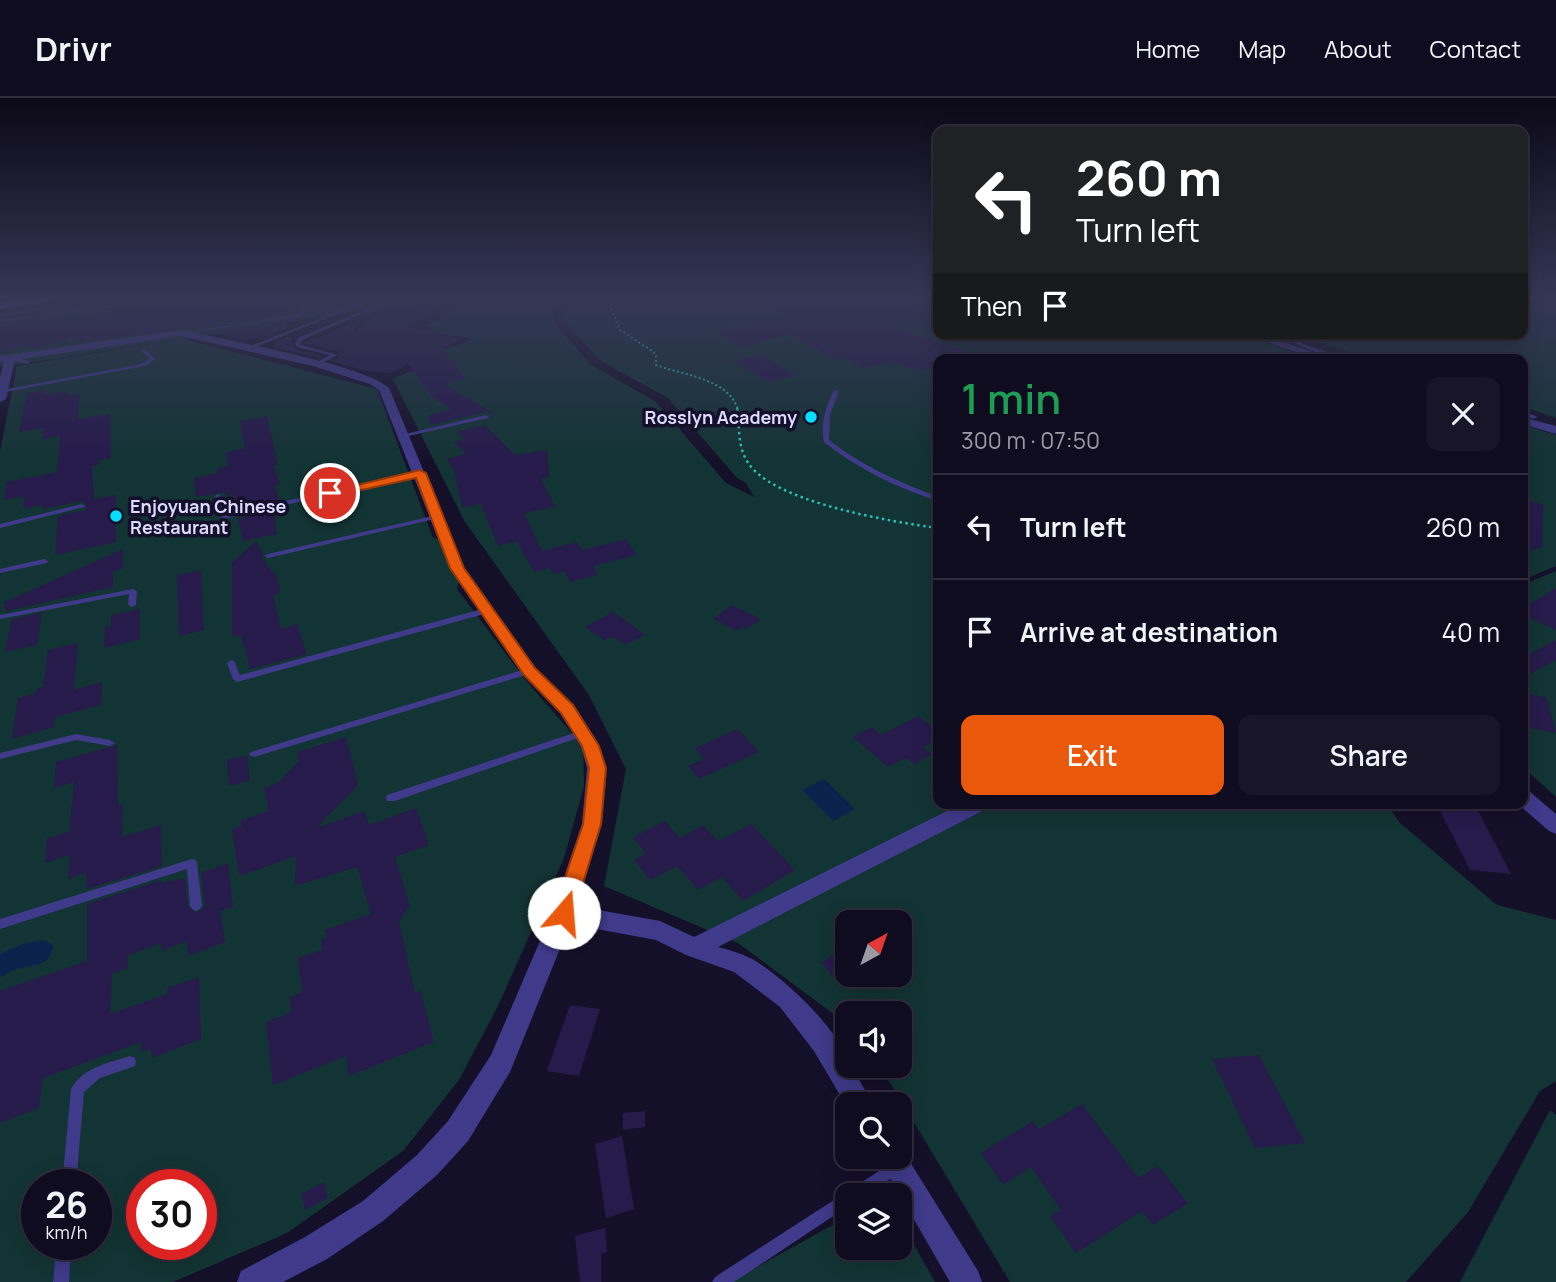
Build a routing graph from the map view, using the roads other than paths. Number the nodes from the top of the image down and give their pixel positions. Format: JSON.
{"nodes":[{"id":1,"x":57,"y":351,"type":"edge"},
{"id":2,"x":144,"y":351,"type":"dead end"},
{"id":3,"x":262,"y":351,"type":"edge"},
{"id":4,"x":320,"y":351,"type":"edge"},
{"id":5,"x":5,"y":359,"type":"edge"},
{"id":6,"x":27,"y":362,"type":"dead end"},
{"id":7,"x":316,"y":364,"type":"junction"},
{"id":8,"x":836,"y":391,"type":"dead end"},
{"id":9,"x":1,"y":396,"type":"edge"},
{"id":10,"x":486,"y":417,"type":"dead end"},
{"id":11,"x":1528,"y":418,"type":"edge"},
{"id":12,"x":1556,"y":430,"type":"edge"},
{"id":13,"x":404,"y":435,"type":"junction"},
{"id":14,"x":420,"y":473,"type":"junction"},
{"id":15,"x":218,"y":496,"type":"dead end"},
{"id":16,"x":933,"y":497,"type":"edge"},
{"id":17,"x":82,"y":506,"type":"dead end"},
{"id":18,"x":437,"y":517,"type":"junction"},
{"id":19,"x":0,"y":526,"type":"edge"},
{"id":20,"x":268,"y":556,"type":"dead end"},
{"id":21,"x":44,"y":561,"type":"dead end"},
{"id":22,"x":0,"y":571,"type":"edge"},
{"id":23,"x":132,"y":605,"type":"dead end"},
{"id":24,"x":485,"y":611,"type":"junction"},
{"id":25,"x":0,"y":617,"type":"edge"},
{"id":26,"x":231,"y":663,"type":"dead end"},
{"id":27,"x":529,"y":671,"type":"junction"},
{"id":28,"x":583,"y":733,"type":"junction"},
{"id":29,"x":110,"y":743,"type":"dead end"},
{"id":30,"x":254,"y":754,"type":"dead end"},
{"id":31,"x":0,"y":756,"type":"edge"},
{"id":32,"x":391,"y":799,"type":"dead end"},
{"id":33,"x":1528,"y":801,"type":"edge"},
{"id":34,"x":969,"y":809,"type":"edge"},
{"id":35,"x":1556,"y":826,"type":"edge"},
{"id":36,"x":196,"y":906,"type":"dead end"},
{"id":37,"x":564,"y":913,"type":"junction"},
{"id":38,"x":0,"y":924,"type":"edge"},
{"id":39,"x":694,"y":948,"type":"junction"},
{"id":40,"x":130,"y":1062,"type":"dead end"},
{"id":41,"x":853,"y":1092,"type":"edge"},
{"id":42,"x":70,"y":1169,"type":"edge"},
{"id":43,"x":886,"y":1169,"type":"edge"},
{"id":44,"x":899,"y":1169,"type":"edge"},
{"id":45,"x":868,"y":1183,"type":"edge"},
{"id":46,"x":835,"y":1207,"type":"edge"},
{"id":47,"x":63,"y":1260,"type":"edge"},
{"id":48,"x":61,"y":1282,"type":"edge"},
{"id":49,"x":252,"y":1282,"type":"edge"},
{"id":50,"x":720,"y":1282,"type":"edge"},
{"id":51,"x":967,"y":1282,"type":"edge"}],
"edges":[{"from":1,"to":5,"type":"street"},
{"from":2,"to":9,"type":"lane"},
{"from":3,"to":7,"type":"street"},
{"from":4,"to":7,"type":"lane"},
{"from":5,"to":6,"type":"lane"},
{"from":5,"to":9,"type":"street"},
{"from":7,"to":13,"type":"street"},
{"from":8,"to":16,"type":"lane"},
{"from":10,"to":13,"type":"lane"},
{"from":11,"to":12,"type":"street"},
{"from":13,"to":14,"type":"street"},
{"from":14,"to":15,"type":"lane"},
{"from":14,"to":18,"type":"street"},
{"from":17,"to":19,"type":"lane"},
{"from":18,"to":20,"type":"lane"},
{"from":18,"to":24,"type":"street"},
{"from":21,"to":22,"type":"lane"},
{"from":23,"to":25,"type":"lane"},
{"from":24,"to":26,"type":"lane"},
{"from":24,"to":27,"type":"street"},
{"from":27,"to":28,"type":"street"},
{"from":27,"to":30,"type":"lane"},
{"from":28,"to":32,"type":"lane"},
{"from":28,"to":37,"type":"street"},
{"from":29,"to":31,"type":"lane"},
{"from":33,"to":35,"type":"street"},
{"from":34,"to":39,"type":"street"},
{"from":36,"to":38,"type":"lane"},
{"from":37,"to":39,"type":"street"},
{"from":37,"to":49,"type":"street"},
{"from":39,"to":41,"type":"street"},
{"from":40,"to":42,"type":"lane"},
{"from":43,"to":45,"type":"lane"},
{"from":44,"to":51,"type":"street"},
{"from":46,"to":50,"type":"lane"},
{"from":47,"to":48,"type":"lane"}]}
